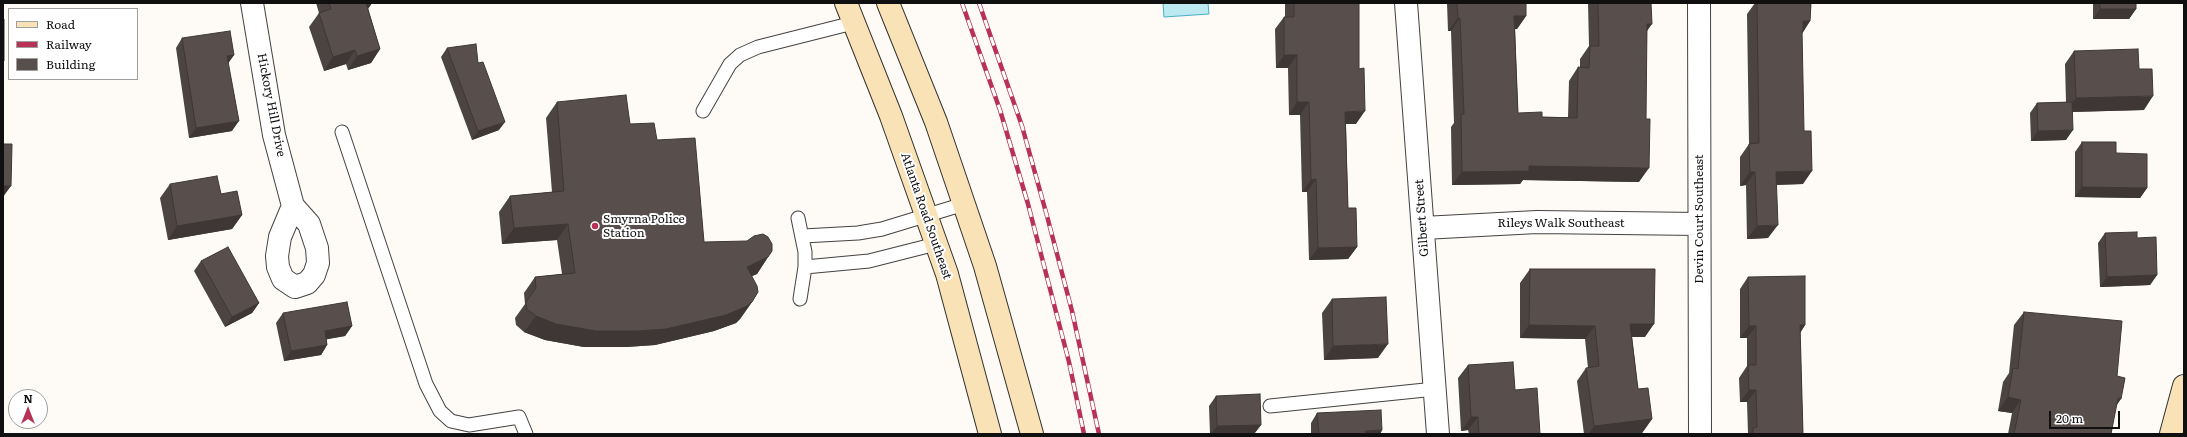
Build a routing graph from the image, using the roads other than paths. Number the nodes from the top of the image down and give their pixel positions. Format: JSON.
{"nodes":[{"id":1,"x":252,"y":3,"type":"edge"},
{"id":2,"x":888,"y":3,"type":"edge"},
{"id":3,"x":1406,"y":3,"type":"edge"},
{"id":4,"x":1699,"y":3,"type":"edge"},
{"id":5,"x":850,"y":13,"type":"edge"},
{"id":6,"x":703,"y":111,"type":"dead end"},
{"id":7,"x":342,"y":132,"type":"dead end"},
{"id":8,"x":964,"y":204,"type":"junction"},
{"id":9,"x":293,"y":206,"type":"dead end"},
{"id":10,"x":926,"y":216,"type":"junction"},
{"id":11,"x":798,"y":218,"type":"dead end"},
{"id":12,"x":1699,"y":224,"type":"junction"},
{"id":13,"x":1423,"y":228,"type":"junction"},
{"id":14,"x":803,"y":236,"type":"junction"},
{"id":15,"x":936,"y":244,"type":"junction"},
{"id":16,"x":805,"y":267,"type":"junction"},
{"id":17,"x":800,"y":299,"type":"dead end"},
{"id":18,"x":2184,"y":386,"type":"edge"},
{"id":19,"x":1435,"y":389,"type":"junction"},
{"id":20,"x":1270,"y":406,"type":"dead end"},
{"id":21,"x":526,"y":434,"type":"edge"},
{"id":22,"x":990,"y":434,"type":"edge"},
{"id":23,"x":1032,"y":434,"type":"edge"},
{"id":24,"x":1438,"y":434,"type":"edge"},
{"id":25,"x":1700,"y":434,"type":"edge"},
{"id":26,"x":2171,"y":434,"type":"edge"}],
"edges":[{"from":1,"to":9,"type":"street","name":"Hickory Hill Drive"},
{"from":2,"to":8,"type":"main road"},
{"from":3,"to":13,"type":"street","name":"Gilbert Street"},
{"from":4,"to":12,"type":"street","name":"Devin Court Southeast"},
{"from":5,"to":6,"type":"lane"},
{"from":5,"to":10,"type":"main road","name":"Atlanta Road Southeast"},
{"from":7,"to":21,"type":"lane"},
{"from":8,"to":10,"type":"lane"},
{"from":8,"to":23,"type":"main road"},
{"from":10,"to":14,"type":"lane"},
{"from":10,"to":15,"type":"main road","name":"Atlanta Road Southeast"},
{"from":11,"to":14,"type":"lane"},
{"from":12,"to":13,"type":"street","name":"Rileys Walk Southeast"},
{"from":12,"to":25,"type":"street","name":"Devin Court Southeast"},
{"from":13,"to":19,"type":"street","name":"Gilbert Street"},
{"from":14,"to":16,"type":"lane"},
{"from":15,"to":16,"type":"lane"},
{"from":15,"to":22,"type":"main road","name":"Atlanta Road Southeast"},
{"from":16,"to":17,"type":"lane"},
{"from":18,"to":26,"type":"main road"},
{"from":19,"to":20,"type":"lane"},
{"from":19,"to":24,"type":"street","name":"Gilbert Street"}]}
